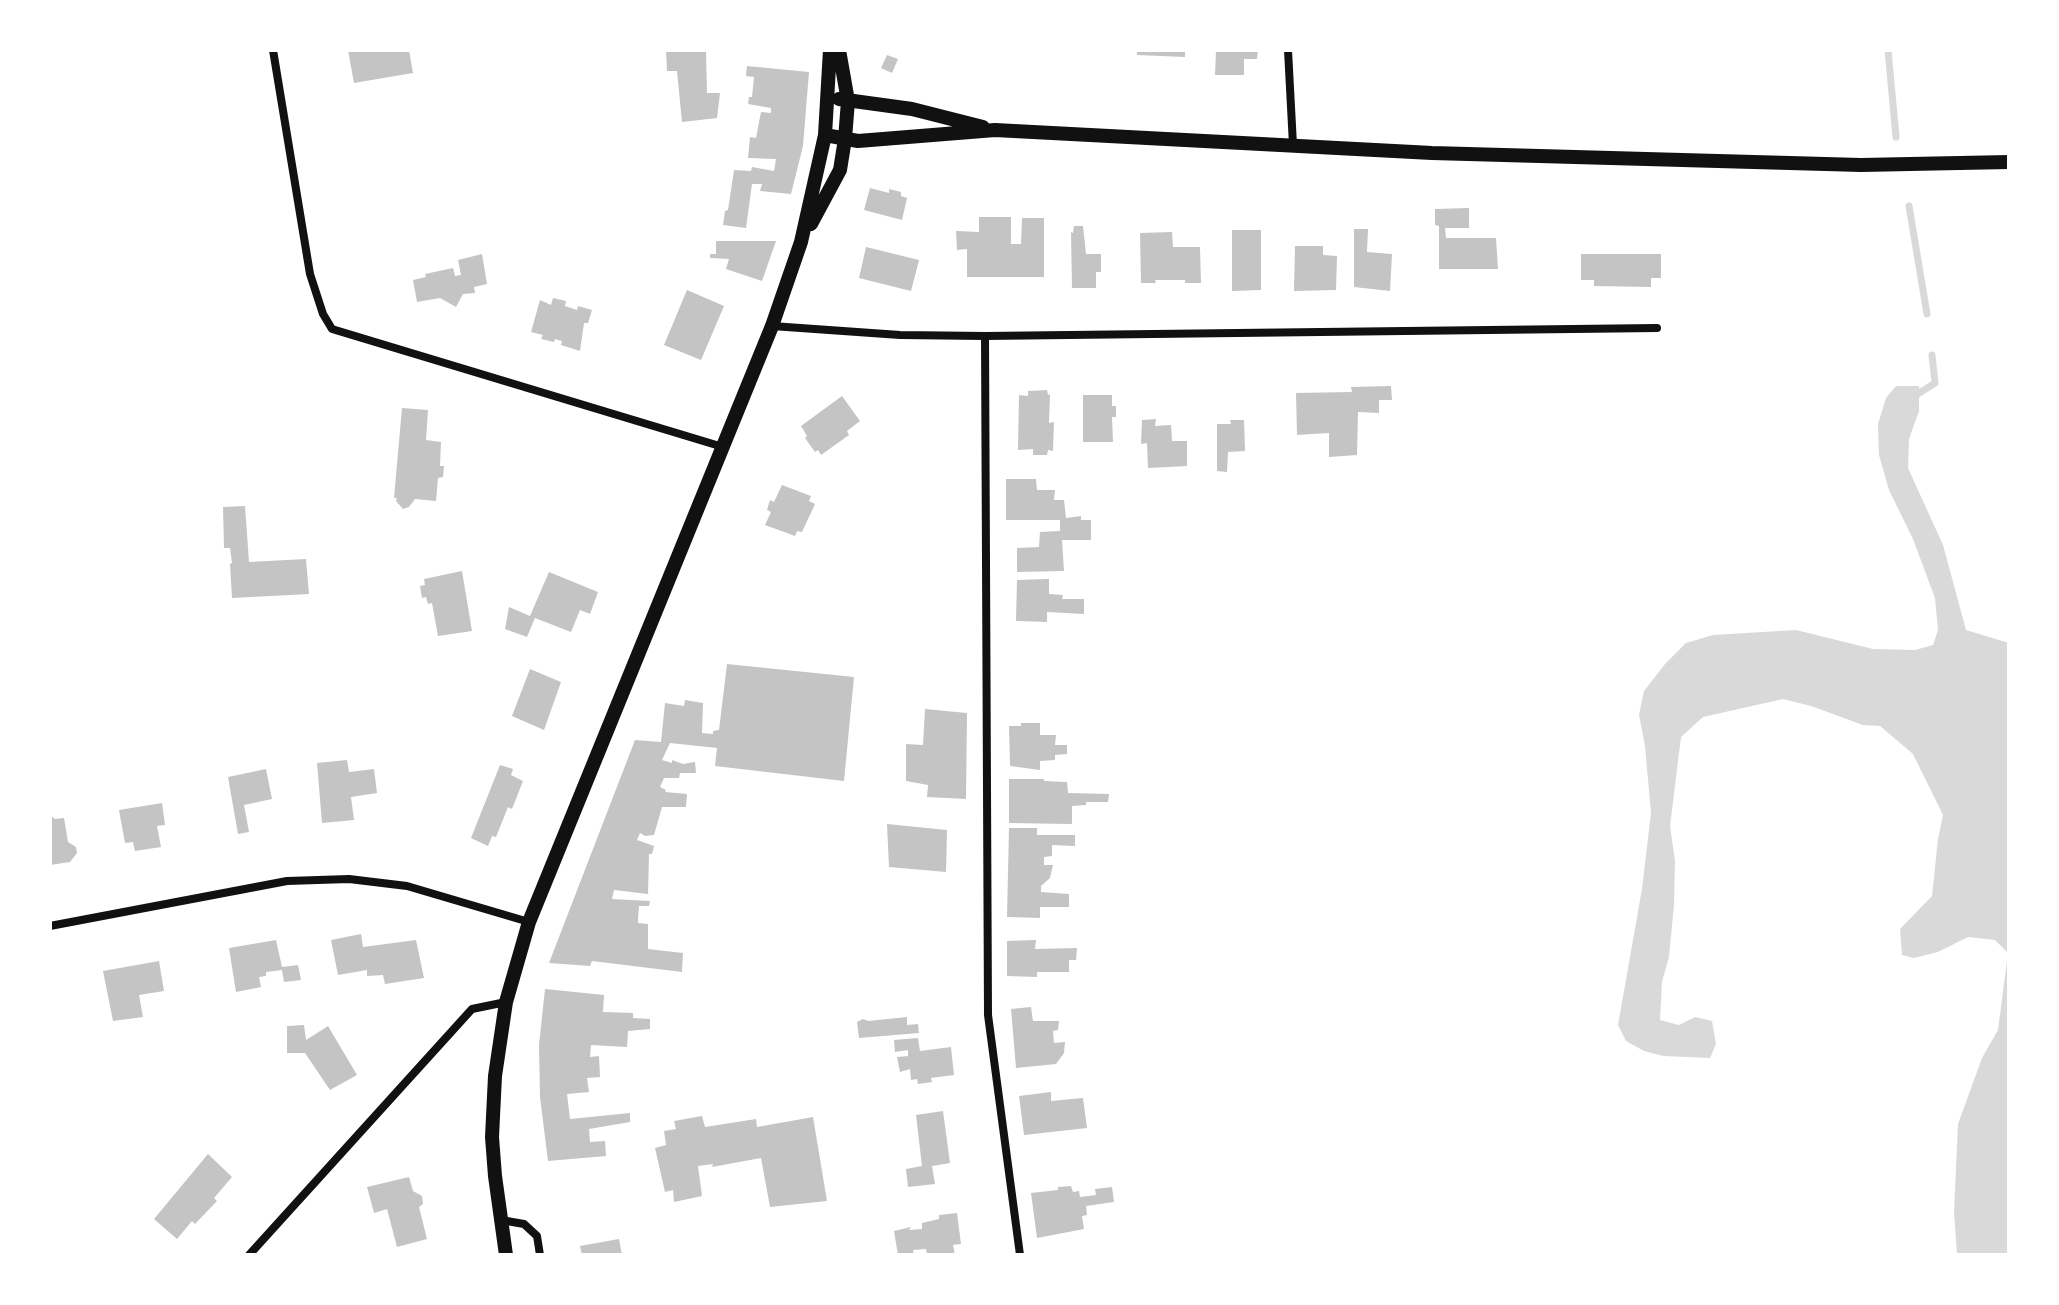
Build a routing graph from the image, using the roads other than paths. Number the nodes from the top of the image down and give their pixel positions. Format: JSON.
{"nodes":[{"id":1,"x":273,"y":50,"type":"edge"},
{"id":2,"x":830,"y":50,"type":"edge"},
{"id":3,"x":839,"y":50,"type":"edge"},
{"id":4,"x":1288,"y":50,"type":"edge"},
{"id":5,"x":827,"y":97,"type":"junction"},
{"id":6,"x":848,"y":101,"type":"junction"},
{"id":7,"x":995,"y":130,"type":"junction"},
{"id":8,"x":825,"y":135,"type":"junction"},
{"id":9,"x":845,"y":139,"type":"junction"},
{"id":10,"x":1293,"y":145,"type":"junction"},
{"id":11,"x":2009,"y":162,"type":"edge"},
{"id":12,"x":801,"y":242,"type":"junction"},
{"id":13,"x":772,"y":326,"type":"junction"},
{"id":14,"x":1657,"y":328,"type":"dead end"},
{"id":15,"x":985,"y":336,"type":"junction"},
{"id":16,"x":723,"y":447,"type":"junction"},
{"id":17,"x":529,"y":922,"type":"junction"},
{"id":18,"x":50,"y":926,"type":"edge"},
{"id":19,"x":506,"y":1002,"type":"junction"},
{"id":20,"x":501,"y":1220,"type":"junction"},
{"id":21,"x":249,"y":1255,"type":"edge"},
{"id":22,"x":506,"y":1255,"type":"edge"},
{"id":23,"x":540,"y":1255,"type":"edge"},
{"id":24,"x":1020,"y":1255,"type":"edge"}],
"edges":[{"from":1,"to":16,"type":"street"},
{"from":2,"to":5,"type":"main road"},
{"from":3,"to":6,"type":"main road"},
{"from":4,"to":10,"type":"street"},
{"from":5,"to":6,"type":"main road"},
{"from":5,"to":8,"type":"main road"},
{"from":6,"to":7,"type":"main road"},
{"from":6,"to":9,"type":"main road"},
{"from":7,"to":9,"type":"main road"},
{"from":7,"to":10,"type":"main road"},
{"from":8,"to":9,"type":"main road"},
{"from":8,"to":12,"type":"main road"},
{"from":9,"to":12,"type":"main road"},
{"from":10,"to":11,"type":"main road"},
{"from":12,"to":13,"type":"main road"},
{"from":13,"to":15,"type":"street"},
{"from":13,"to":16,"type":"main road"},
{"from":14,"to":15,"type":"street"},
{"from":15,"to":24,"type":"street"},
{"from":16,"to":17,"type":"main road"},
{"from":17,"to":18,"type":"street"},
{"from":17,"to":19,"type":"main road"},
{"from":19,"to":20,"type":"main road"},
{"from":19,"to":21,"type":"street"},
{"from":20,"to":22,"type":"main road"},
{"from":20,"to":23,"type":"street"}]}
